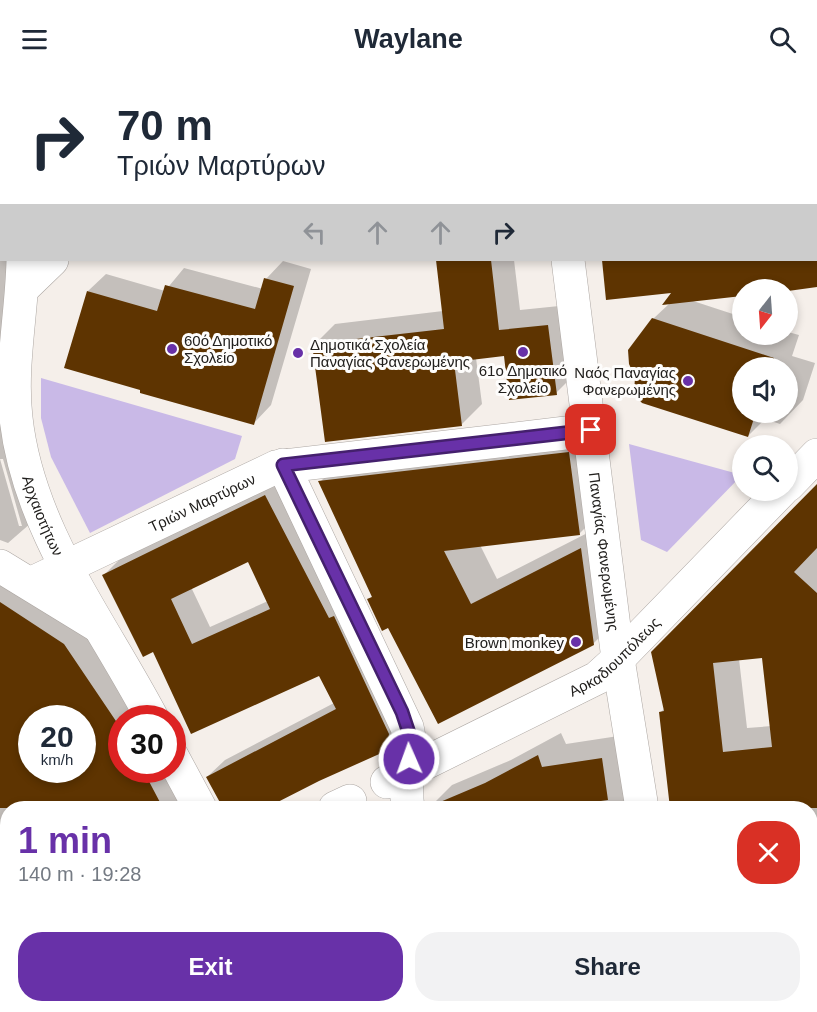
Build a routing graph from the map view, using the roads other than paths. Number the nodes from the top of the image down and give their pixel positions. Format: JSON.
{"nodes":[{"id":1,"x":50,"y":261,"type":"edge"},
{"id":2,"x":568,"y":261,"type":"edge"},
{"id":3,"x":23,"y":274,"type":"edge"},
{"id":4,"x":591,"y":430,"type":"junction"},
{"id":5,"x":817,"y":455,"type":"edge"},
{"id":6,"x":283,"y":465,"type":"junction"},
{"id":7,"x":798,"y":475,"type":"edge"},
{"id":8,"x":771,"y":501,"type":"edge"},
{"id":9,"x":0,"y":566,"type":"edge"},
{"id":10,"x":67,"y":566,"type":"junction"},
{"id":11,"x":32,"y":583,"type":"junction"},
{"id":12,"x":99,"y":627,"type":"junction"},
{"id":13,"x":618,"y":659,"type":"junction"},
{"id":14,"x":144,"y":705,"type":"edge"},
{"id":15,"x":397,"y":777,"type":"junction"},
{"id":16,"x":186,"y":782,"type":"edge"},
{"id":17,"x":196,"y":801,"type":"edge"},
{"id":18,"x":406,"y":801,"type":"edge"},
{"id":19,"x":641,"y":801,"type":"edge"}],
"edges":[{"from":1,"to":3,"type":"street","name":"Αρχαιοτήτων"},
{"from":2,"to":4,"type":"street","name":"Παναγίας Φανερωμένης"},
{"from":3,"to":10,"type":"street","name":"Αρχαιοτήτων"},
{"from":4,"to":6,"type":"street","name":"Τριών Μαρτύρων"},
{"from":4,"to":13,"type":"street","name":"Παναγίας Φανερωμένης"},
{"from":5,"to":7,"type":"street"},
{"from":6,"to":10,"type":"street","name":"Τριών Μαρτύρων"},
{"from":6,"to":15,"type":"street"},
{"from":8,"to":13,"type":"street","name":"Αρκαδιουπόλεως"},
{"from":9,"to":11,"type":"street"},
{"from":10,"to":11,"type":"street","name":"Τριών Μαρτύρων"},
{"from":10,"to":12,"type":"street","name":"Αρχαιοτήτων"},
{"from":11,"to":12,"type":"street"},
{"from":12,"to":14,"type":"street","name":"Αρχαιοτήτων"},
{"from":13,"to":15,"type":"street","name":"Αρκαδιουπόλεως"},
{"from":13,"to":19,"type":"street","name":"Παναγίας Φανερωμένης"},
{"from":15,"to":18,"type":"street"},
{"from":16,"to":17,"type":"street"}]}
